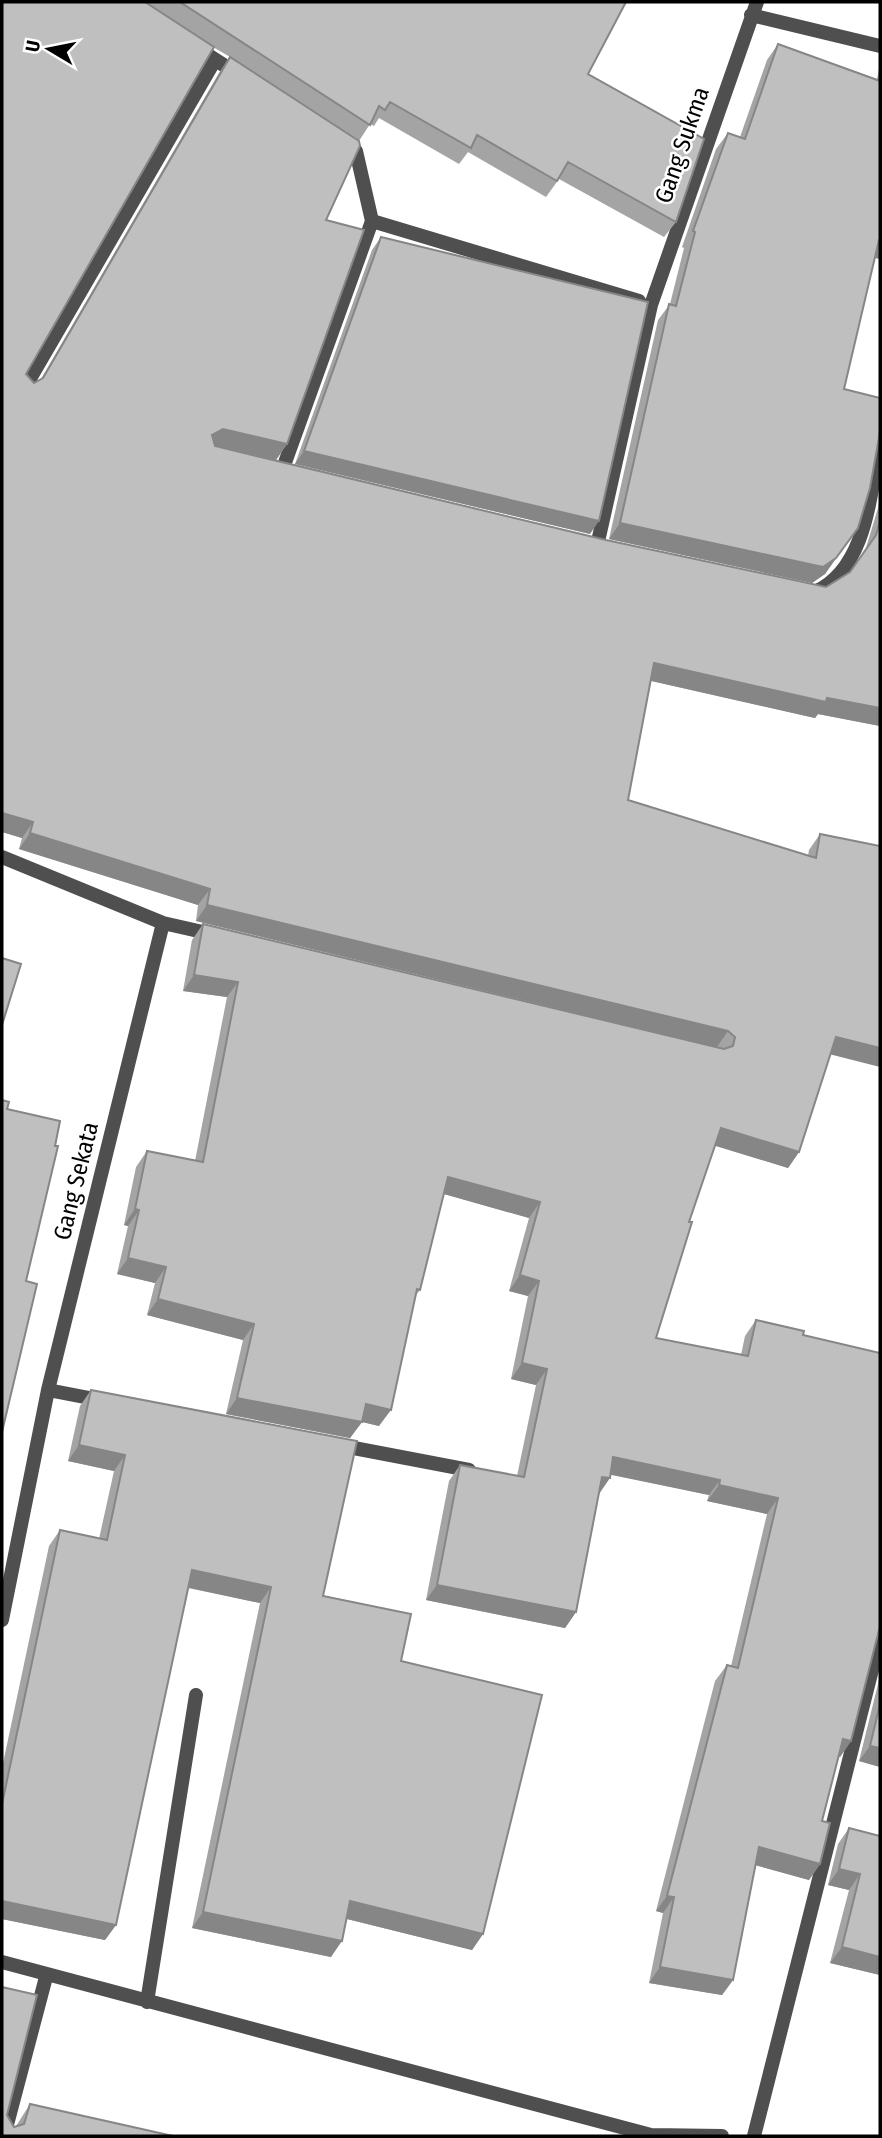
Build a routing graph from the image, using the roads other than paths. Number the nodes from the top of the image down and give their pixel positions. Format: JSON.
{"nodes":[{"id":1,"x":754,"y":8,"type":"edge"},
{"id":2,"x":182,"y":38,"type":"edge"},
{"id":3,"x":880,"y":46,"type":"edge"},
{"id":4,"x":215,"y":60,"type":"junction"},
{"id":5,"x":251,"y":82,"type":"edge"},
{"id":6,"x":333,"y":135,"type":"edge"},
{"id":7,"x":372,"y":221,"type":"junction"},
{"id":8,"x":651,"y":305,"type":"junction"},
{"id":9,"x":24,"y":389,"type":"edge"},
{"id":10,"x":880,"y":442,"type":"edge"},
{"id":11,"x":283,"y":471,"type":"edge"},
{"id":12,"x":598,"y":546,"type":"edge"},
{"id":13,"x":801,"y":591,"type":"edge"},
{"id":14,"x":2,"y":857,"type":"edge"},
{"id":15,"x":163,"y":923,"type":"junction"},
{"id":16,"x":230,"y":938,"type":"edge"},
{"id":17,"x":48,"y":1390,"type":"junction"},
{"id":18,"x":116,"y":1403,"type":"edge"},
{"id":19,"x":320,"y":1442,"type":"edge"},
{"id":20,"x":469,"y":1470,"type":"edge"},
{"id":21,"x":2,"y":1620,"type":"edge"},
{"id":22,"x":880,"y":1639,"type":"edge"},
{"id":23,"x":196,"y":1695,"type":"dead end"},
{"id":24,"x":2,"y":1962,"type":"edge"},
{"id":25,"x":47,"y":1977,"type":"junction"},
{"id":26,"x":148,"y":2002,"type":"junction"},
{"id":27,"x":4,"y":2136,"type":"edge"},
{"id":28,"x":652,"y":2136,"type":"edge"},
{"id":29,"x":722,"y":2136,"type":"edge"},
{"id":30,"x":754,"y":2136,"type":"edge"}],
"edges":[{"from":1,"to":3,"type":"street"},
{"from":1,"to":8,"type":"street","name":"Gang Sukma"},
{"from":2,"to":4,"type":"street"},
{"from":4,"to":5,"type":"street"},
{"from":4,"to":9,"type":"street"},
{"from":6,"to":7,"type":"street"},
{"from":7,"to":8,"type":"street"},
{"from":7,"to":11,"type":"street"},
{"from":8,"to":12,"type":"street","name":"Gang Sukma"},
{"from":10,"to":13,"type":"street"},
{"from":14,"to":15,"type":"street"},
{"from":15,"to":16,"type":"street"},
{"from":15,"to":17,"type":"street","name":"Gang Sekata"},
{"from":17,"to":18,"type":"street"},
{"from":17,"to":21,"type":"street","name":"Gang Sekata"},
{"from":19,"to":20,"type":"street"},
{"from":22,"to":30,"type":"street"},
{"from":23,"to":26,"type":"street"},
{"from":24,"to":25,"type":"street"},
{"from":25,"to":26,"type":"street"},
{"from":25,"to":27,"type":"street"},
{"from":26,"to":28,"type":"street"},
{"from":28,"to":29,"type":"street"}]}
